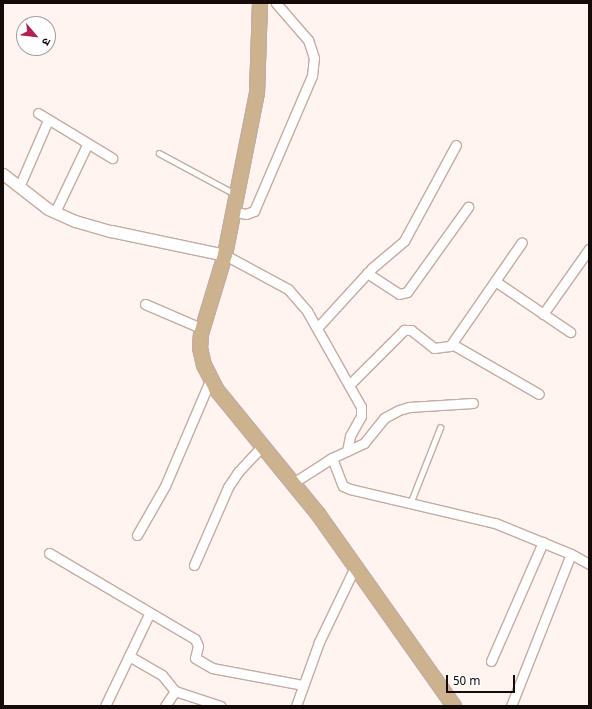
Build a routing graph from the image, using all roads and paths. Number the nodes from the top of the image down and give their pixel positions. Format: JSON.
{"nodes":[{"id":1,"x":260,"y":3,"type":"edge"},
{"id":2,"x":276,"y":3,"type":"edge"},
{"id":3,"x":38,"y":113,"type":"dead end"},
{"id":4,"x":48,"y":120,"type":"junction"},
{"id":5,"x":87,"y":145,"type":"junction"},
{"id":6,"x":456,"y":145,"type":"dead end"},
{"id":7,"x":159,"y":153,"type":"dead end"},
{"id":8,"x":112,"y":158,"type":"dead end"},
{"id":9,"x":3,"y":174,"type":"edge"},
{"id":10,"x":19,"y":187,"type":"junction"},
{"id":11,"x":238,"y":196,"type":"junction"},
{"id":12,"x":468,"y":207,"type":"dead end"},
{"id":13,"x":55,"y":212,"type":"junction"},
{"id":14,"x":235,"y":212,"type":"junction"},
{"id":15,"x":522,"y":242,"type":"dead end"},
{"id":16,"x":589,"y":249,"type":"edge"},
{"id":17,"x":225,"y":255,"type":"junction"},
{"id":18,"x":367,"y":274,"type":"junction"},
{"id":19,"x":495,"y":281,"type":"junction"},
{"id":20,"x":145,"y":304,"type":"dead end"},
{"id":21,"x":543,"y":314,"type":"junction"},
{"id":22,"x":317,"y":328,"type":"junction"},
{"id":23,"x":203,"y":329,"type":"junction"},
{"id":24,"x":570,"y":332,"type":"dead end"},
{"id":25,"x":452,"y":344,"type":"junction"},
{"id":26,"x":211,"y":378,"type":"junction"},
{"id":27,"x":349,"y":385,"type":"junction"},
{"id":28,"x":539,"y":394,"type":"dead end"},
{"id":29,"x":473,"y":403,"type":"dead end"},
{"id":30,"x":440,"y":428,"type":"dead end"},
{"id":31,"x":262,"y":446,"type":"junction"},
{"id":32,"x":347,"y":451,"type":"junction"},
{"id":33,"x":332,"y":458,"type":"junction"},
{"id":34,"x":293,"y":484,"type":"junction"},
{"id":35,"x":410,"y":504,"type":"junction"},
{"id":36,"x":138,"y":535,"type":"dead end"},
{"id":37,"x":544,"y":542,"type":"junction"},
{"id":38,"x":49,"y":553,"type":"dead end"},
{"id":39,"x":571,"y":554,"type":"junction"},
{"id":40,"x":589,"y":564,"type":"edge"},
{"id":41,"x":194,"y":565,"type":"dead end"},
{"id":42,"x":355,"y":567,"type":"junction"},
{"id":43,"x":149,"y":614,"type":"junction"},
{"id":44,"x":129,"y":656,"type":"junction"},
{"id":45,"x":491,"y":662,"type":"dead end"},
{"id":46,"x":303,"y":685,"type":"junction"},
{"id":47,"x":175,"y":692,"type":"junction"},
{"id":48,"x":216,"y":705,"type":"edge"},
{"id":49,"x":105,"y":706,"type":"edge"},
{"id":50,"x":165,"y":706,"type":"edge"},
{"id":51,"x":296,"y":706,"type":"edge"},
{"id":52,"x":454,"y":706,"type":"edge"},
{"id":53,"x":511,"y":706,"type":"edge"}],
"edges":[{"from":1,"to":11,"type":"main road"},
{"from":2,"to":14,"type":"street"},
{"from":3,"to":4,"type":"street"},
{"from":4,"to":5,"type":"street"},
{"from":4,"to":10,"type":"street"},
{"from":5,"to":8,"type":"street"},
{"from":5,"to":13,"type":"street"},
{"from":6,"to":18,"type":"street"},
{"from":7,"to":11,"type":"lane"},
{"from":9,"to":10,"type":"street"},
{"from":10,"to":13,"type":"street"},
{"from":11,"to":14,"type":"main road"},
{"from":12,"to":18,"type":"street"},
{"from":13,"to":17,"type":"street"},
{"from":14,"to":17,"type":"main road"},
{"from":15,"to":19,"type":"street"},
{"from":16,"to":21,"type":"street"},
{"from":17,"to":22,"type":"street"},
{"from":17,"to":23,"type":"main road"},
{"from":18,"to":22,"type":"street"},
{"from":19,"to":21,"type":"street"},
{"from":19,"to":25,"type":"street"},
{"from":20,"to":23,"type":"street"},
{"from":21,"to":24,"type":"street"},
{"from":22,"to":27,"type":"street"},
{"from":23,"to":26,"type":"main road"},
{"from":25,"to":27,"type":"street"},
{"from":25,"to":28,"type":"street"},
{"from":26,"to":31,"type":"main road"},
{"from":26,"to":36,"type":"street"},
{"from":27,"to":32,"type":"street"},
{"from":29,"to":32,"type":"street"},
{"from":30,"to":35,"type":"lane"},
{"from":31,"to":34,"type":"main road"},
{"from":31,"to":41,"type":"street"},
{"from":32,"to":33,"type":"street"},
{"from":33,"to":34,"type":"street"},
{"from":33,"to":35,"type":"street"},
{"from":34,"to":42,"type":"main road"},
{"from":35,"to":37,"type":"street"},
{"from":37,"to":39,"type":"street"},
{"from":37,"to":45,"type":"street"},
{"from":38,"to":43,"type":"street"},
{"from":39,"to":40,"type":"street"},
{"from":39,"to":53,"type":"street"},
{"from":42,"to":46,"type":"street"},
{"from":42,"to":52,"type":"main road"},
{"from":43,"to":44,"type":"street"},
{"from":43,"to":46,"type":"street"},
{"from":44,"to":47,"type":"street"},
{"from":44,"to":49,"type":"street"},
{"from":46,"to":51,"type":"street"},
{"from":47,"to":48,"type":"street"},
{"from":47,"to":50,"type":"street"}]}
